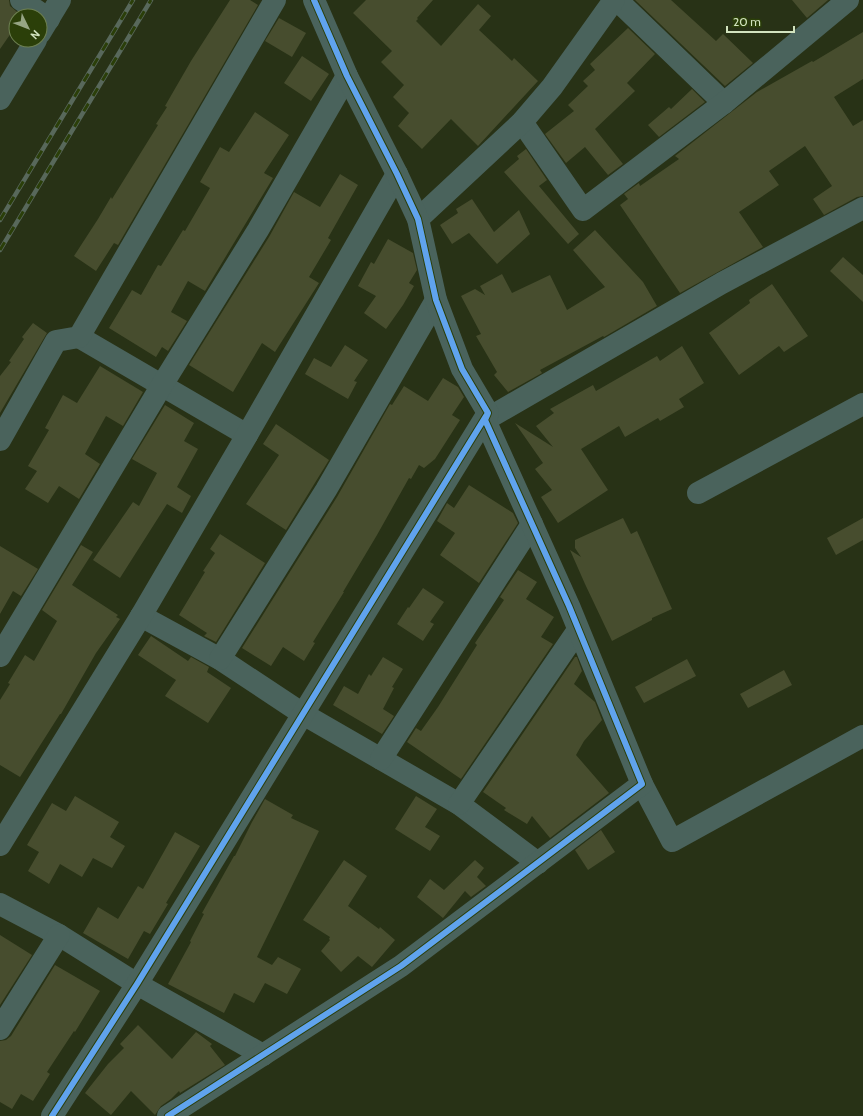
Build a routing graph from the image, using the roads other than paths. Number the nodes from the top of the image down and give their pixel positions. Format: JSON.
{"nodes":[{"id":1,"x":21,"y":0,"type":"edge"},
{"id":2,"x":60,"y":0,"type":"edge"},
{"id":3,"x":275,"y":0,"type":"edge"},
{"id":4,"x":314,"y":0,"type":"edge"},
{"id":5,"x":616,"y":0,"type":"edge"},
{"id":6,"x":848,"y":0,"type":"edge"},
{"id":7,"x":28,"y":8,"type":"edge"},
{"id":8,"x":48,"y":20,"type":"edge"},
{"id":9,"x":31,"y":48,"type":"edge"},
{"id":10,"x":347,"y":76,"type":"junction"},
{"id":11,"x":0,"y":99,"type":"edge"},
{"id":12,"x":724,"y":103,"type":"junction"},
{"id":13,"x":522,"y":122,"type":"junction"},
{"id":14,"x":397,"y":174,"type":"junction"},
{"id":15,"x":863,"y":208,"type":"edge"},
{"id":16,"x":418,"y":219,"type":"junction"},
{"id":17,"x":436,"y":300,"type":"junction"},
{"id":18,"x":79,"y":337,"type":"junction"},
{"id":19,"x":162,"y":385,"type":"junction"},
{"id":20,"x":863,"y":404,"type":"edge"},
{"id":21,"x":486,"y":416,"type":"junction"},
{"id":22,"x":247,"y":435,"type":"junction"},
{"id":23,"x":0,"y":440,"type":"edge"},
{"id":24,"x":698,"y":493,"type":"dead end"},
{"id":25,"x":532,"y":524,"type":"junction"},
{"id":26,"x":141,"y":616,"type":"junction"},
{"id":27,"x":578,"y":630,"type":"junction"},
{"id":28,"x":0,"y":656,"type":"edge"},
{"id":29,"x":220,"y":659,"type":"junction"},
{"id":30,"x":303,"y":714,"type":"junction"},
{"id":31,"x":863,"y":736,"type":"edge"},
{"id":32,"x":381,"y":759,"type":"junction"},
{"id":33,"x":642,"y":784,"type":"junction"},
{"id":34,"x":460,"y":804,"type":"junction"},
{"id":35,"x":0,"y":845,"type":"edge"},
{"id":36,"x":538,"y":863,"type":"junction"},
{"id":37,"x":0,"y":904,"type":"edge"},
{"id":38,"x":59,"y":935,"type":"junction"},
{"id":39,"x":137,"y":984,"type":"junction"},
{"id":40,"x":0,"y":1029,"type":"edge"},
{"id":41,"x":263,"y":1055,"type":"junction"},
{"id":42,"x":52,"y":1116,"type":"edge"},
{"id":43,"x":168,"y":1116,"type":"edge"}],
"edges":[{"from":1,"to":7,"type":"street"},
{"from":2,"to":8,"type":"street"},
{"from":3,"to":18,"type":"street"},
{"from":4,"to":10,"type":"street"},
{"from":5,"to":12,"type":"street"},
{"from":5,"to":13,"type":"street"},
{"from":6,"to":12,"type":"street"},
{"from":9,"to":11,"type":"street"},
{"from":10,"to":14,"type":"street"},
{"from":10,"to":19,"type":"street"},
{"from":12,"to":13,"type":"street"},
{"from":13,"to":16,"type":"street"},
{"from":14,"to":16,"type":"street"},
{"from":14,"to":22,"type":"street"},
{"from":15,"to":21,"type":"street"},
{"from":16,"to":17,"type":"street"},
{"from":17,"to":21,"type":"street"},
{"from":17,"to":29,"type":"street"},
{"from":18,"to":19,"type":"street"},
{"from":18,"to":23,"type":"street"},
{"from":19,"to":22,"type":"street"},
{"from":19,"to":28,"type":"street"},
{"from":20,"to":24,"type":"street"},
{"from":21,"to":25,"type":"street"},
{"from":21,"to":30,"type":"street"},
{"from":22,"to":26,"type":"street"},
{"from":25,"to":27,"type":"street"},
{"from":25,"to":32,"type":"street"},
{"from":26,"to":29,"type":"street"},
{"from":26,"to":35,"type":"street"},
{"from":27,"to":33,"type":"street"},
{"from":27,"to":34,"type":"street"},
{"from":29,"to":30,"type":"street"},
{"from":30,"to":32,"type":"street"},
{"from":30,"to":39,"type":"street"},
{"from":31,"to":33,"type":"street"},
{"from":32,"to":34,"type":"street"},
{"from":33,"to":36,"type":"street"},
{"from":34,"to":36,"type":"street"},
{"from":36,"to":41,"type":"street"},
{"from":37,"to":38,"type":"street"},
{"from":38,"to":39,"type":"street"},
{"from":38,"to":40,"type":"street"},
{"from":39,"to":41,"type":"street"},
{"from":39,"to":42,"type":"street"},
{"from":41,"to":43,"type":"street"}]}
